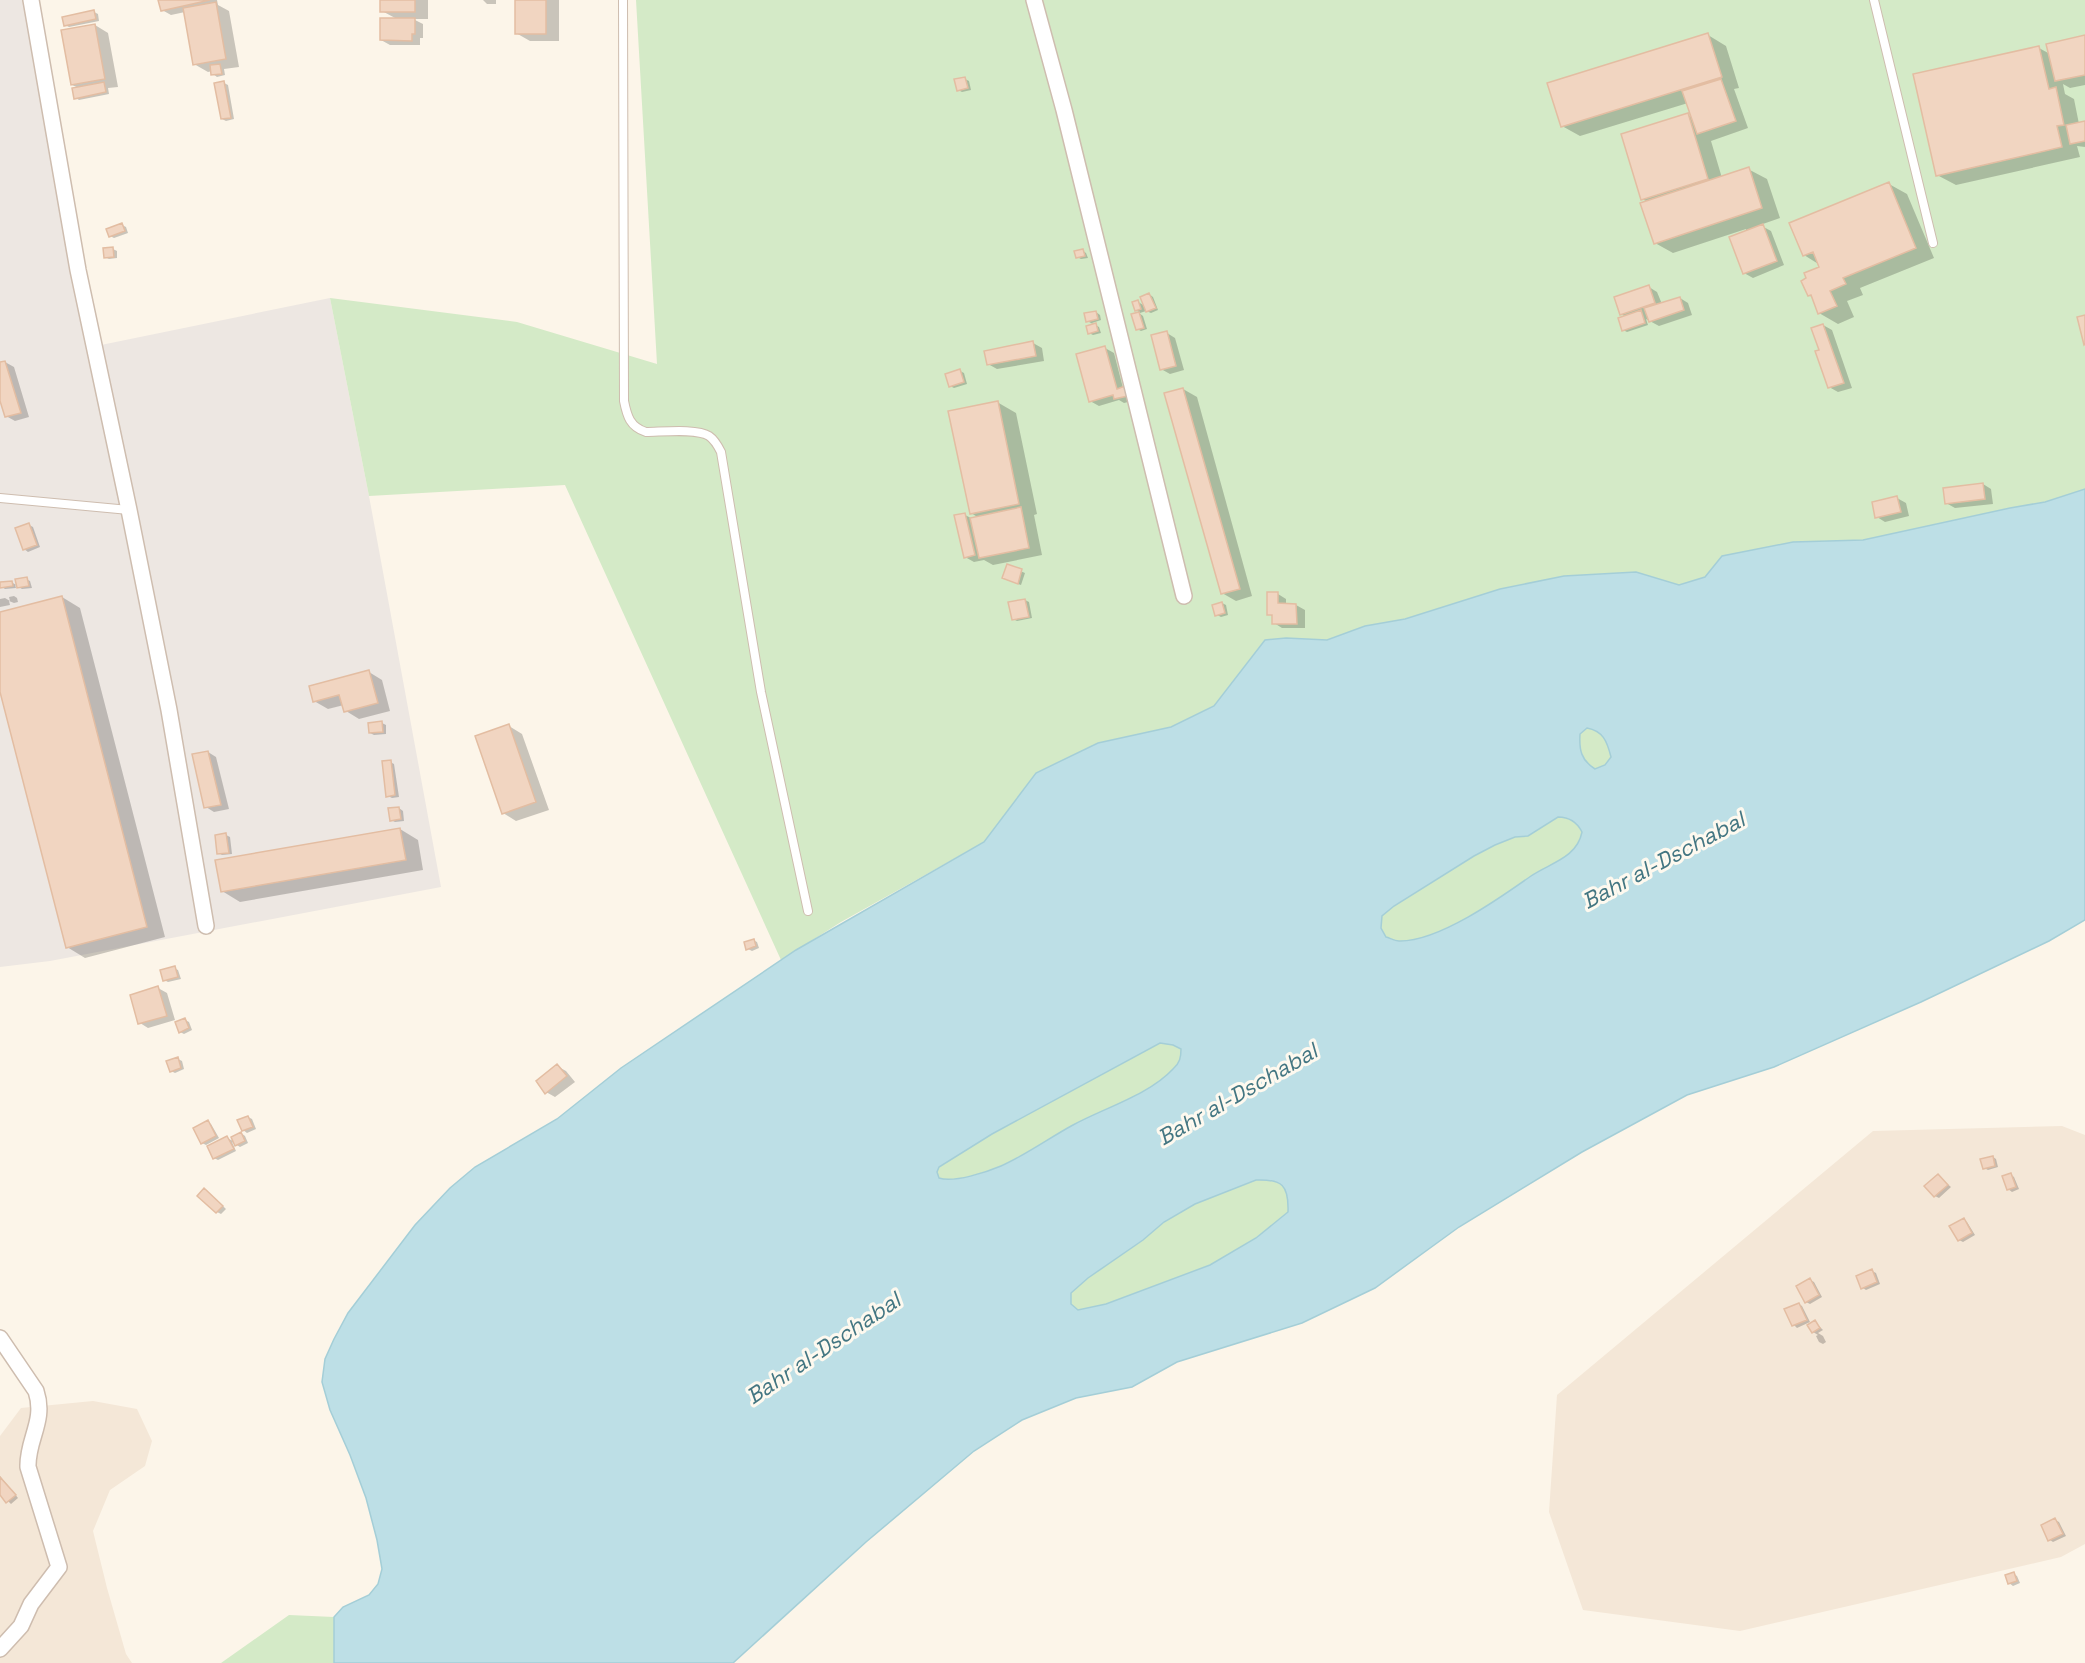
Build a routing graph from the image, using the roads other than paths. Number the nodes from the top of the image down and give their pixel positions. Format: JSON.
{"nodes":[{"id":1,"x":31,"y":0,"type":"edge"},
{"id":2,"x":623,"y":0,"type":"edge"},
{"id":3,"x":1034,"y":0,"type":"edge"},
{"id":4,"x":1874,"y":0,"type":"edge"},
{"id":5,"x":1933,"y":243,"type":"dead end"},
{"id":6,"x":0,"y":498,"type":"edge"},
{"id":7,"x":129,"y":510,"type":"junction"},
{"id":8,"x":1184,"y":596,"type":"dead end"},
{"id":9,"x":808,"y":911,"type":"dead end"},
{"id":10,"x":206,"y":926,"type":"dead end"},
{"id":11,"x":0,"y":1338,"type":"edge"},
{"id":12,"x":0,"y":1648,"type":"edge"}],
"edges":[{"from":1,"to":7,"type":"street"},
{"from":2,"to":9,"type":"lane"},
{"from":3,"to":8,"type":"street"},
{"from":4,"to":5,"type":"lane"},
{"from":6,"to":7,"type":"lane"},
{"from":7,"to":10,"type":"street"},
{"from":11,"to":12,"type":"street"}]}
